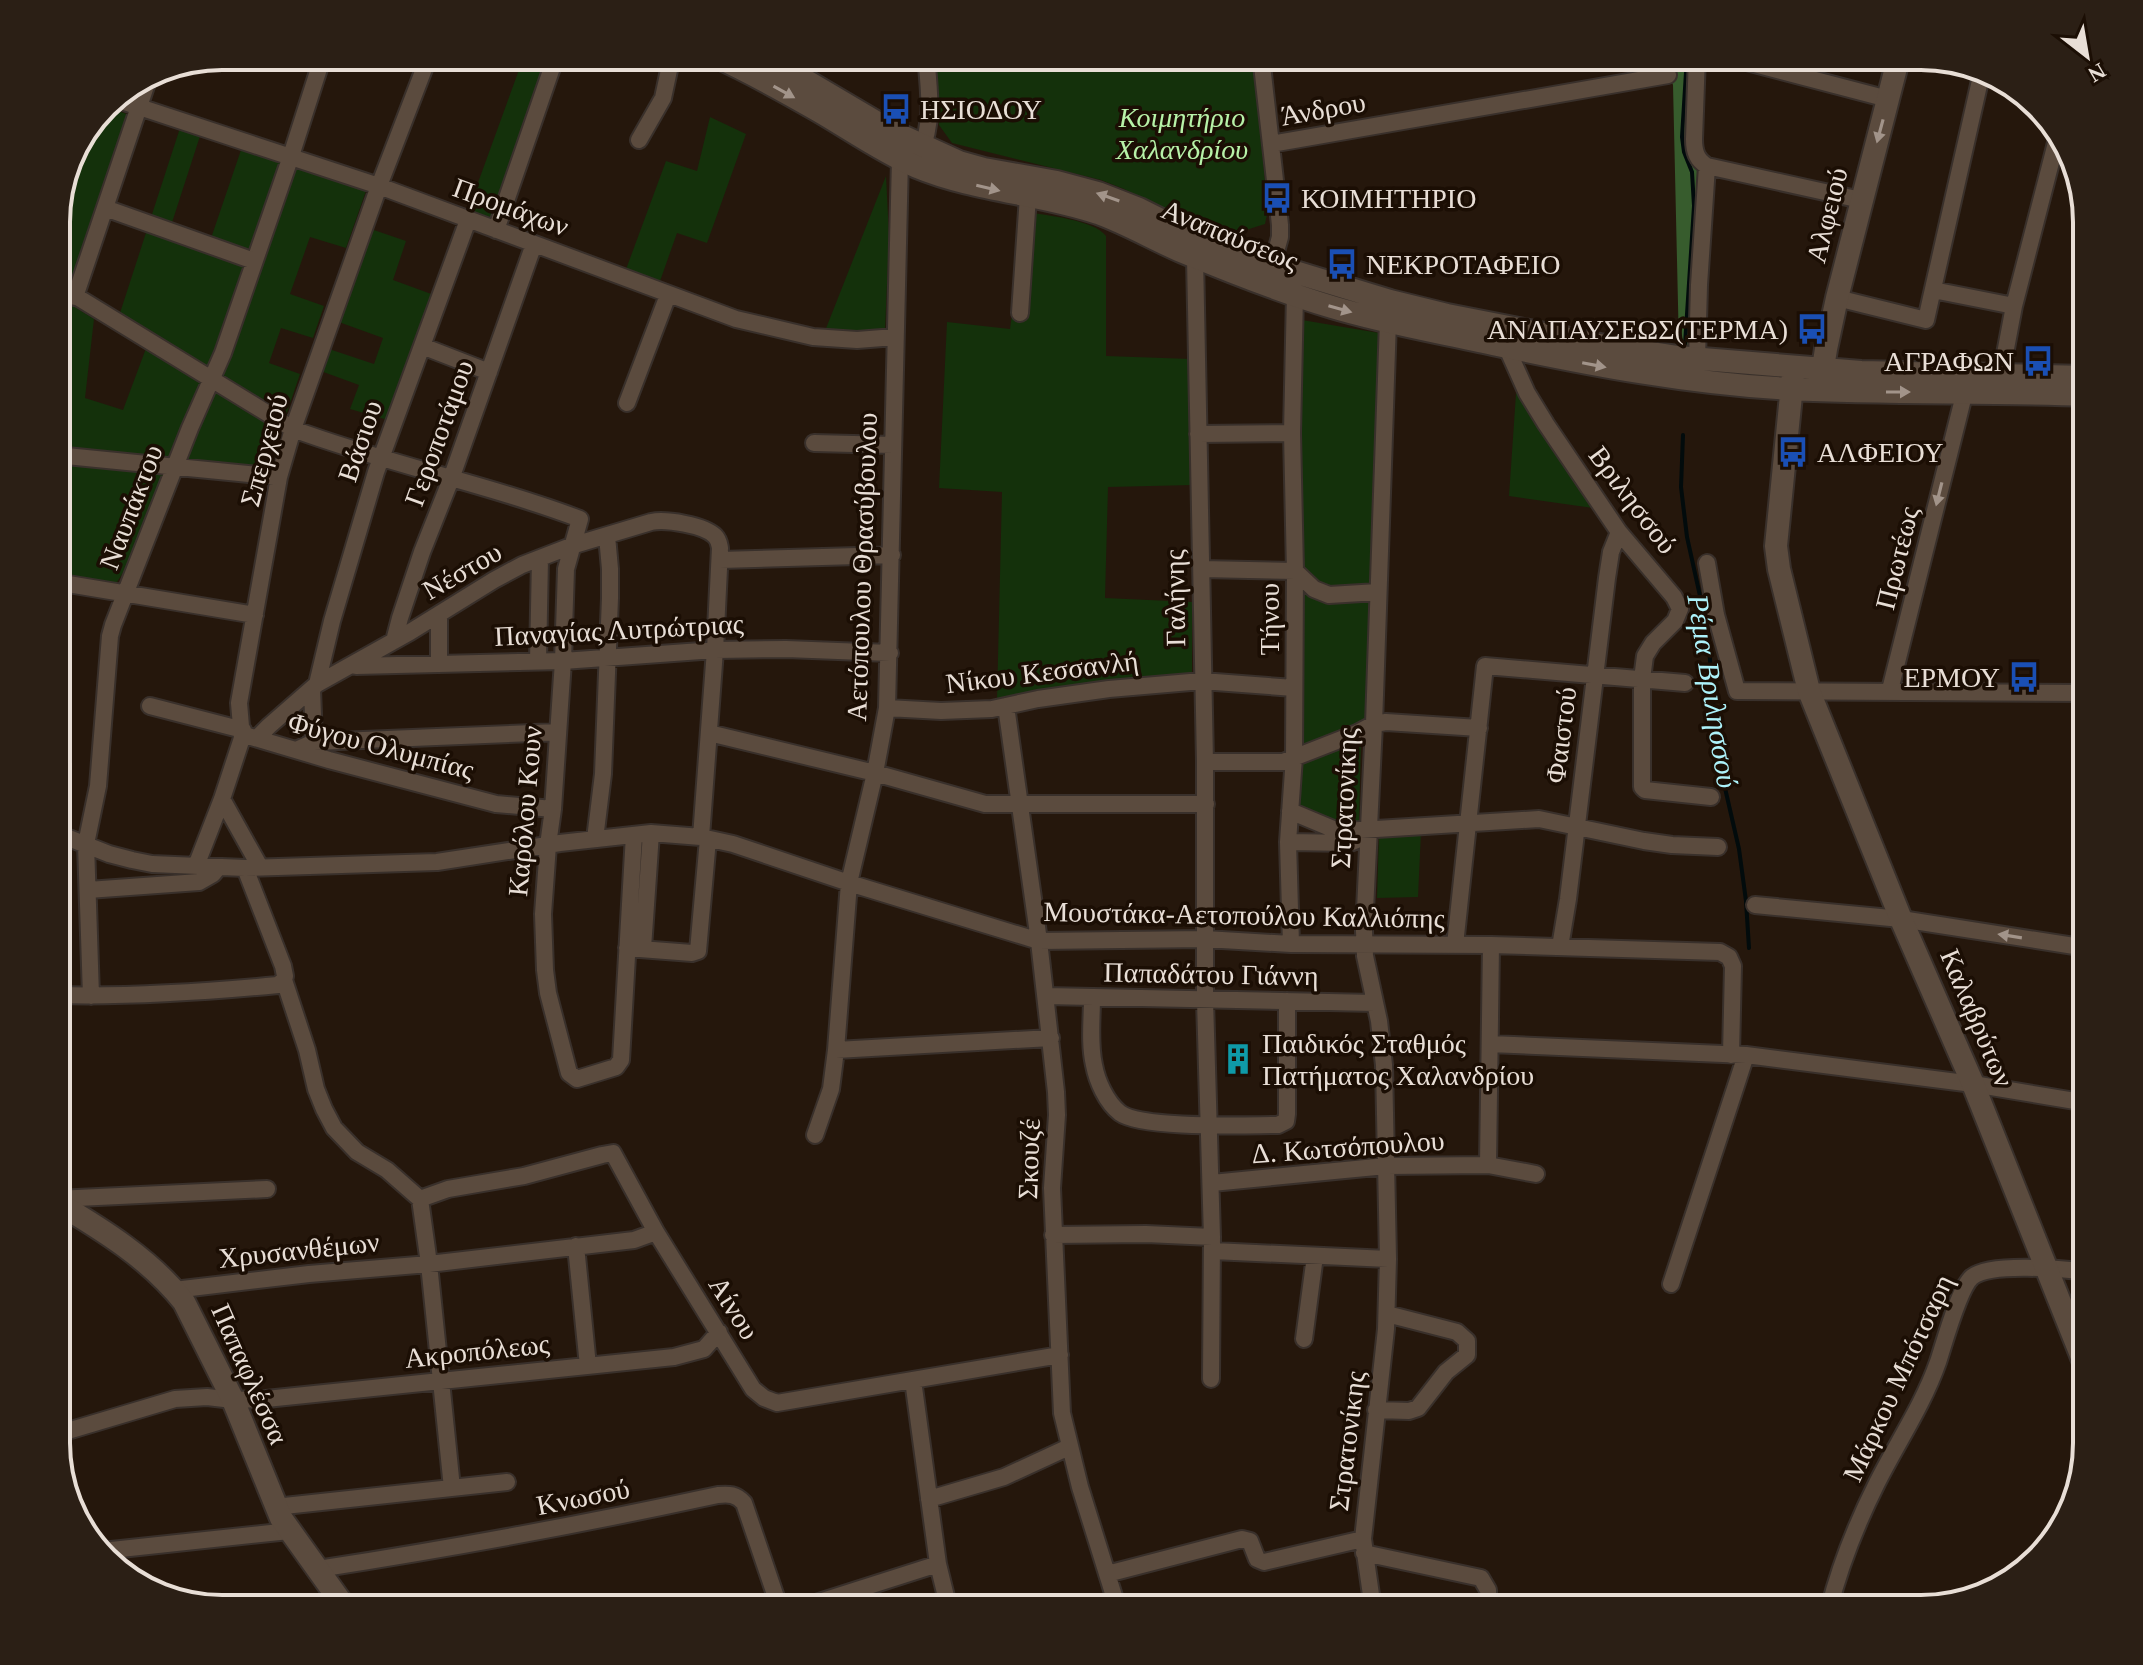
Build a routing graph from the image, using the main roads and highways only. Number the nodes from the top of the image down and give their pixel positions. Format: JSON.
{"nodes":[{"id":1,"x":741,"y":70,"type":"edge"},
{"id":2,"x":785,"y":70,"type":"edge"},
{"id":3,"x":1895,"y":70,"type":"edge"},
{"id":4,"x":911,"y":153,"type":"junction"},
{"id":5,"x":1269,"y":274,"type":"junction"},
{"id":6,"x":1462,"y":298,"type":"dead end"},
{"id":7,"x":1447,"y":315,"type":"junction"},
{"id":8,"x":1515,"y":331,"type":"junction"},
{"id":9,"x":2073,"y":377,"type":"edge"},
{"id":10,"x":1807,"y":379,"type":"junction"},
{"id":11,"x":2073,"y":395,"type":"edge"},
{"id":12,"x":1809,"y":691,"type":"joint"},
{"id":13,"x":70,"y":1209,"type":"edge"},
{"id":14,"x":2073,"y":1335,"type":"edge"},
{"id":15,"x":336,"y":1595,"type":"edge"}],
"edges":[{"from":1,"to":4,"type":"main road","name":"Αναπαύσεως","one_way":true},
{"from":2,"to":4,"type":"main road","name":"Αναπαύσεως"},
{"from":3,"to":10,"type":"main road","name":"Αλφειού","one_way":true},
{"from":5,"to":4,"type":"main road","name":"Αναπαύσεως","one_way":true},
{"from":4,"to":5,"type":"main road","name":"Αναπαύσεως","one_way":true},
{"from":5,"to":7,"type":"main road","name":"Αναπαύσεως"},
{"from":5,"to":8,"type":"main road","name":"Αναπαύσεως","one_way":true},
{"from":6,"to":7,"type":"main road"},
{"from":7,"to":8,"type":"main road","name":"Αναπαύσεως"},
{"from":8,"to":10,"type":"main road","name":"Αναπαύσεως"},
{"from":8,"to":10,"type":"main road","name":"Αναπαύσεως","one_way":true},
{"from":9,"to":10,"type":"main road","name":"Αναπαύσεως"},
{"from":10,"to":11,"type":"main road","name":"Αναπαύσεως","one_way":true},
{"from":10,"to":12,"type":"main road","name":"Αλφειού"},
{"from":12,"to":14,"type":"main road","name":"Καλαβρύτων"},
{"from":13,"to":15,"type":"main road","name":"Παπαφλέσσα"}]}
